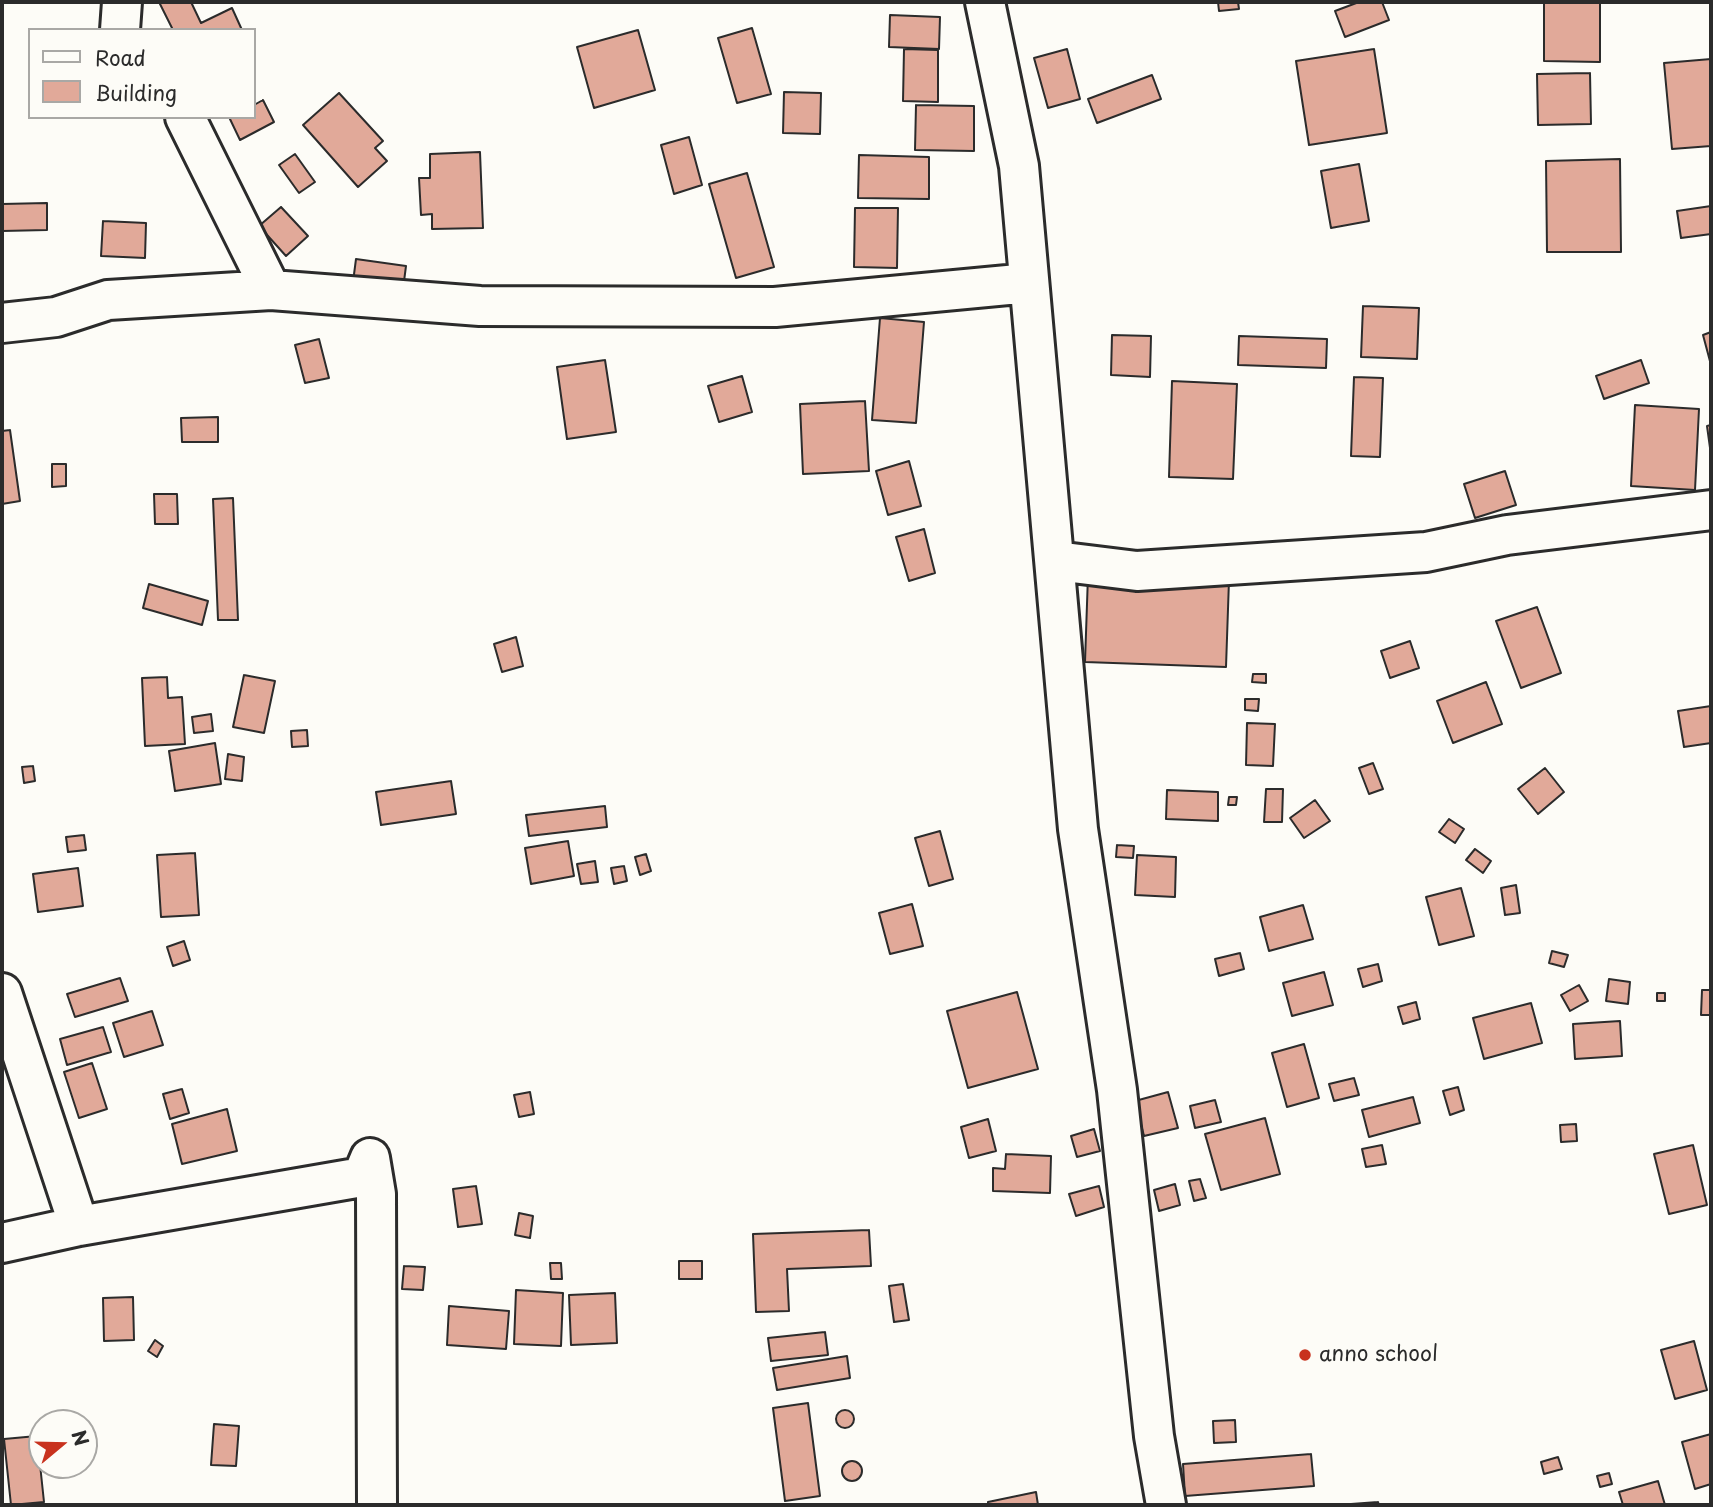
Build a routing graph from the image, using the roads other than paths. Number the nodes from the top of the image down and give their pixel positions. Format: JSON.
{"nodes":[{"id":1,"x":122,"y":2,"type":"edge"},
{"id":2,"x":985,"y":2,"type":"edge"},
{"id":3,"x":120,"y":28,"type":"edge"},
{"id":4,"x":186,"y":119,"type":"edge"},
{"id":5,"x":1029,"y":283,"type":"junction"},
{"id":6,"x":271,"y":290,"type":"junction"},
{"id":7,"x":2,"y":323,"type":"edge"},
{"id":8,"x":1711,"y":510,"type":"edge"},
{"id":9,"x":1056,"y":561,"type":"junction"},
{"id":10,"x":2,"y":993,"type":"edge"},
{"id":11,"x":79,"y":1226,"type":"junction"},
{"id":12,"x":2,"y":1243,"type":"edge"},
{"id":13,"x":377,"y":1505,"type":"edge"},
{"id":14,"x":1166,"y":1505,"type":"edge"}],
"edges":[{"from":1,"to":3,"type":"street"},
{"from":2,"to":5,"type":"street"},
{"from":4,"to":6,"type":"street"},
{"from":5,"to":6,"type":"street"},
{"from":5,"to":9,"type":"street"},
{"from":6,"to":7,"type":"street"},
{"from":8,"to":9,"type":"street"},
{"from":9,"to":14,"type":"street"},
{"from":10,"to":11,"type":"street"},
{"from":11,"to":12,"type":"street"},
{"from":11,"to":13,"type":"street"}]}
